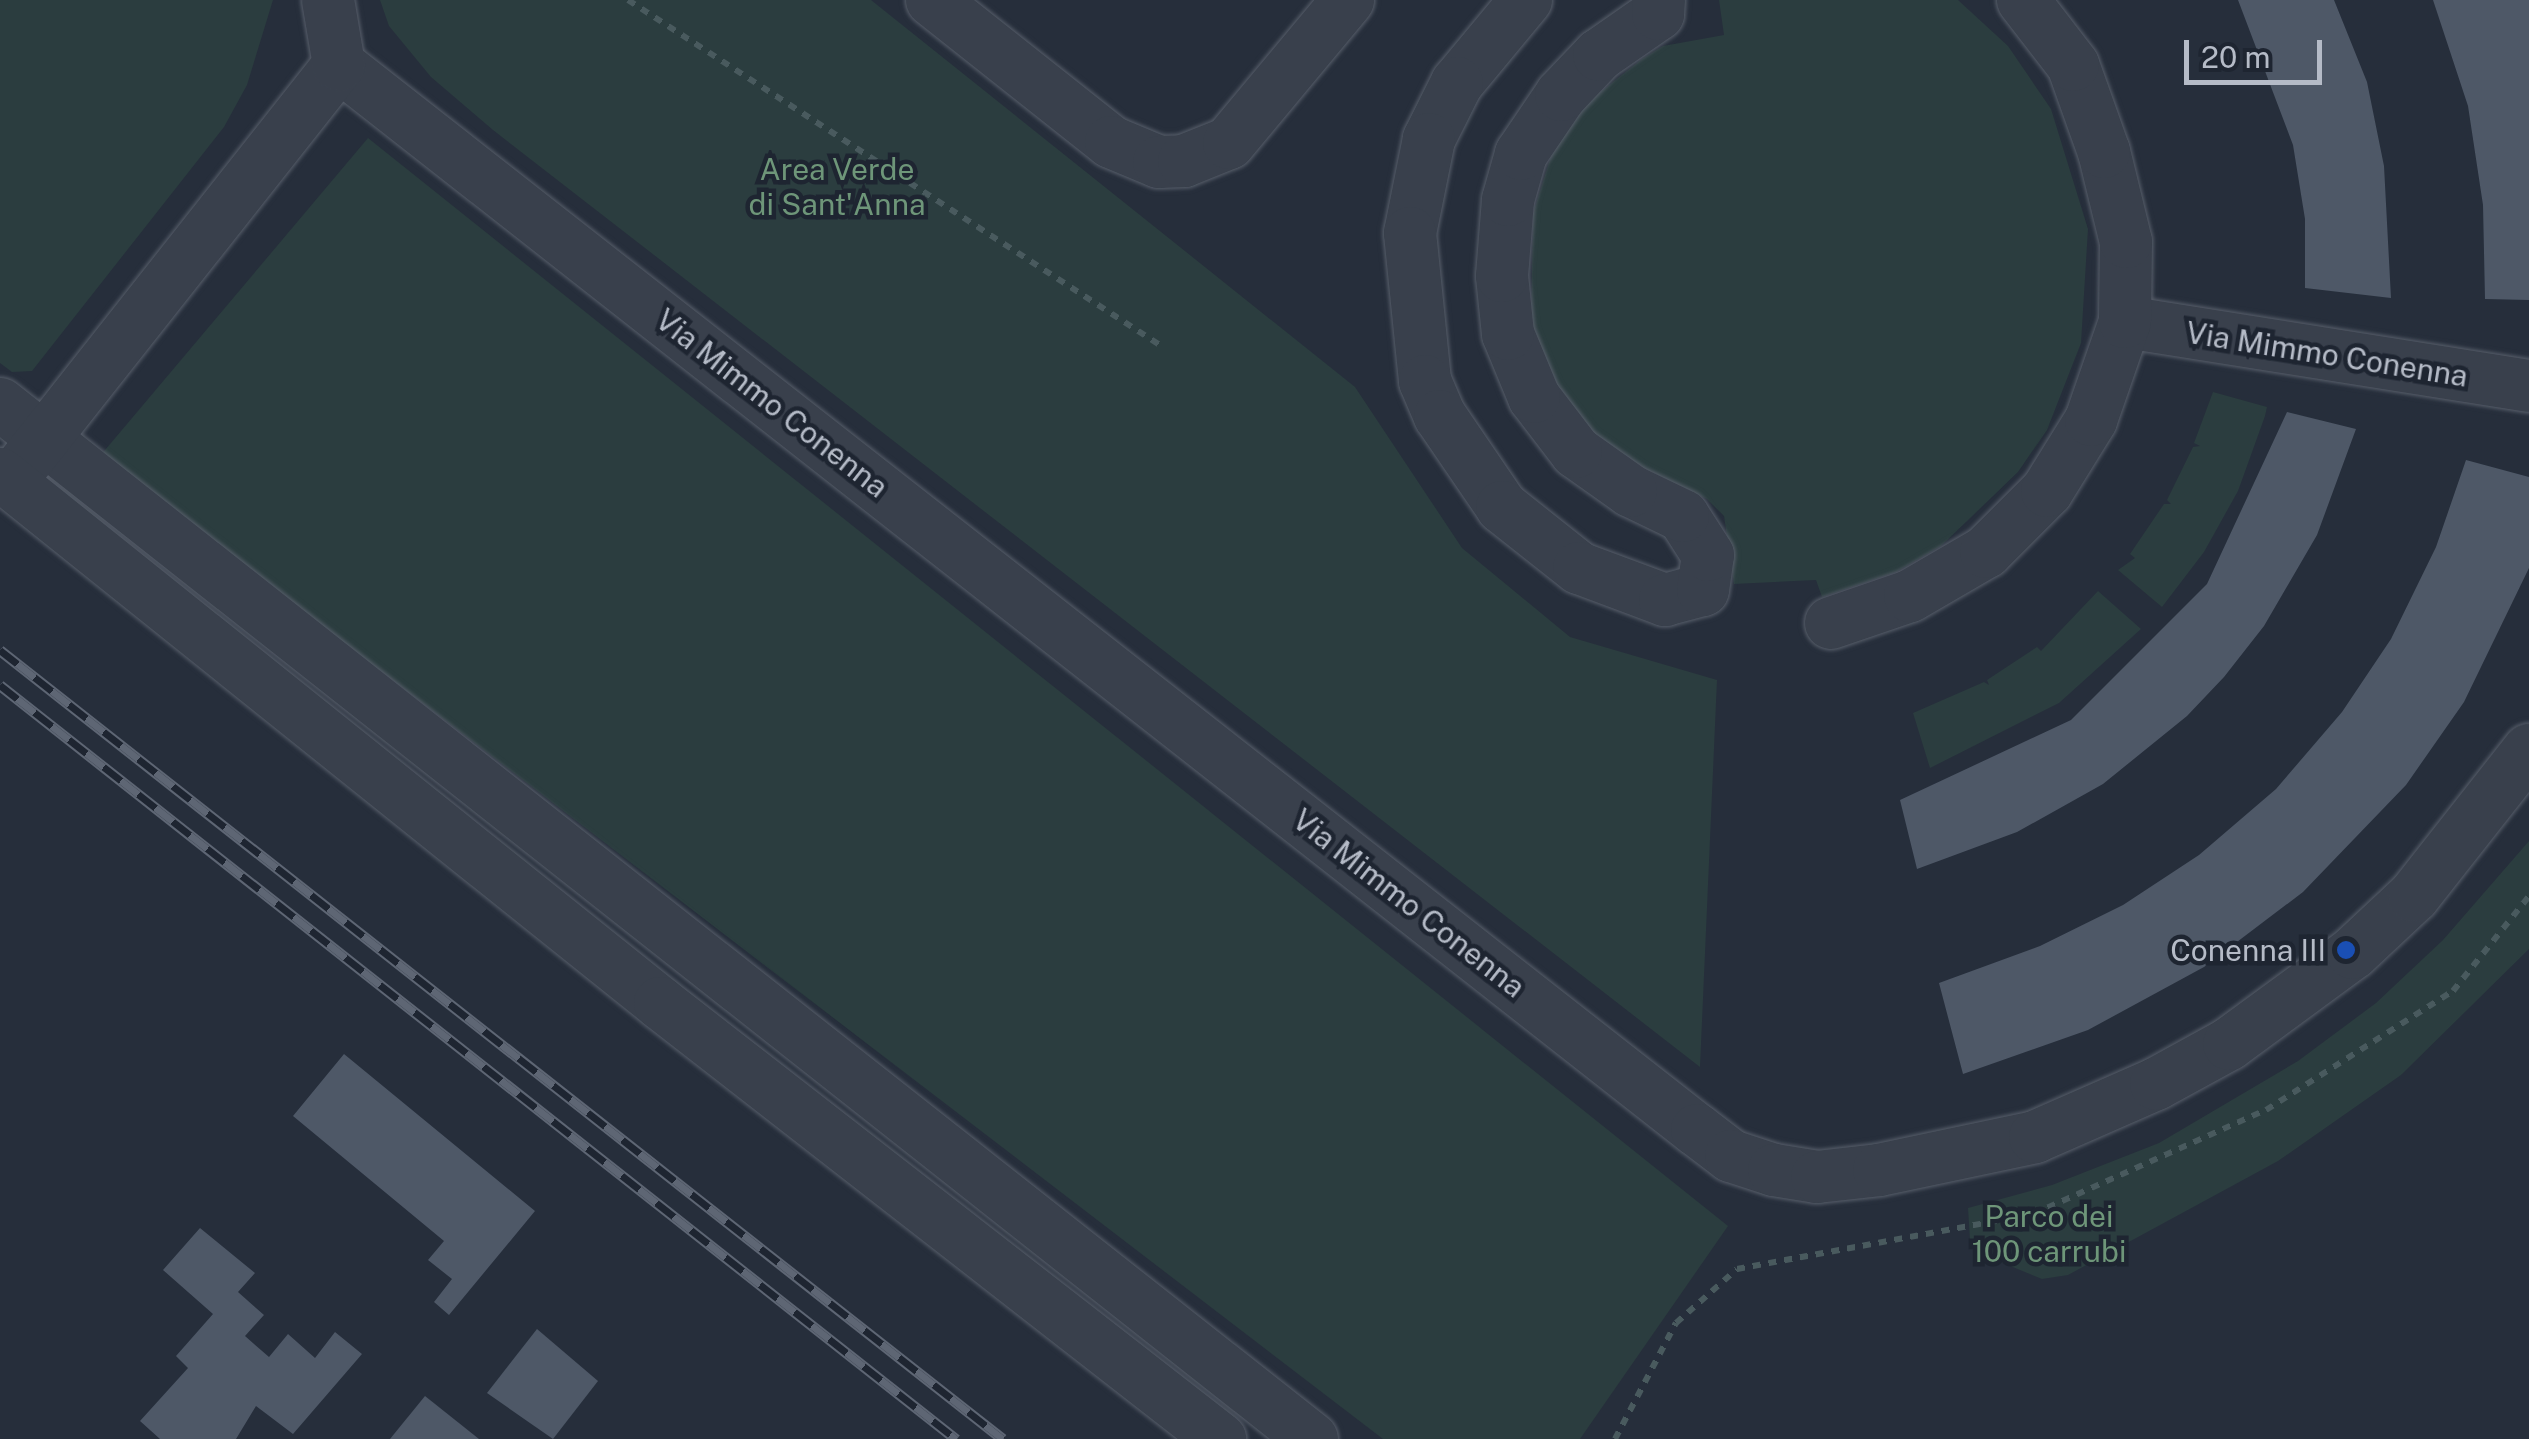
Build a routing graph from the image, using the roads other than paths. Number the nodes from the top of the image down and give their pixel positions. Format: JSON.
{"nodes":[{"id":1,"x":328,"y":0,"type":"edge"},
{"id":2,"x":932,"y":0,"type":"edge"},
{"id":3,"x":1348,"y":0,"type":"edge"},
{"id":4,"x":1526,"y":0,"type":"edge"},
{"id":5,"x":1658,"y":0,"type":"edge"},
{"id":6,"x":2023,"y":0,"type":"edge"},
{"id":7,"x":340,"y":65,"type":"junction"},
{"id":8,"x":2125,"y":322,"type":"junction"},
{"id":9,"x":2529,"y":386,"type":"edge"},
{"id":10,"x":0,"y":404,"type":"edge"},
{"id":11,"x":46,"y":438,"type":"junction"},
{"id":12,"x":5,"y":478,"type":"edge"},
{"id":13,"x":1831,"y":624,"type":"dead end"},
{"id":14,"x":2529,"y":750,"type":"edge"},
{"id":15,"x":1220,"y":1439,"type":"edge"},
{"id":16,"x":1312,"y":1439,"type":"edge"}],
"edges":[{"from":1,"to":7,"type":"street"},
{"from":2,"to":3,"type":"street"},
{"from":4,"to":5,"type":"street"},
{"from":6,"to":8,"type":"street"},
{"from":7,"to":11,"type":"street"},
{"from":7,"to":14,"type":"street","name":"Via Mimmo Conenna"},
{"from":8,"to":9,"type":"street","name":"Via Mimmo Conenna"},
{"from":8,"to":13,"type":"street"},
{"from":10,"to":11,"type":"street"},
{"from":11,"to":12,"type":"street"},
{"from":11,"to":16,"type":"street"},
{"from":12,"to":15,"type":"street"}]}
